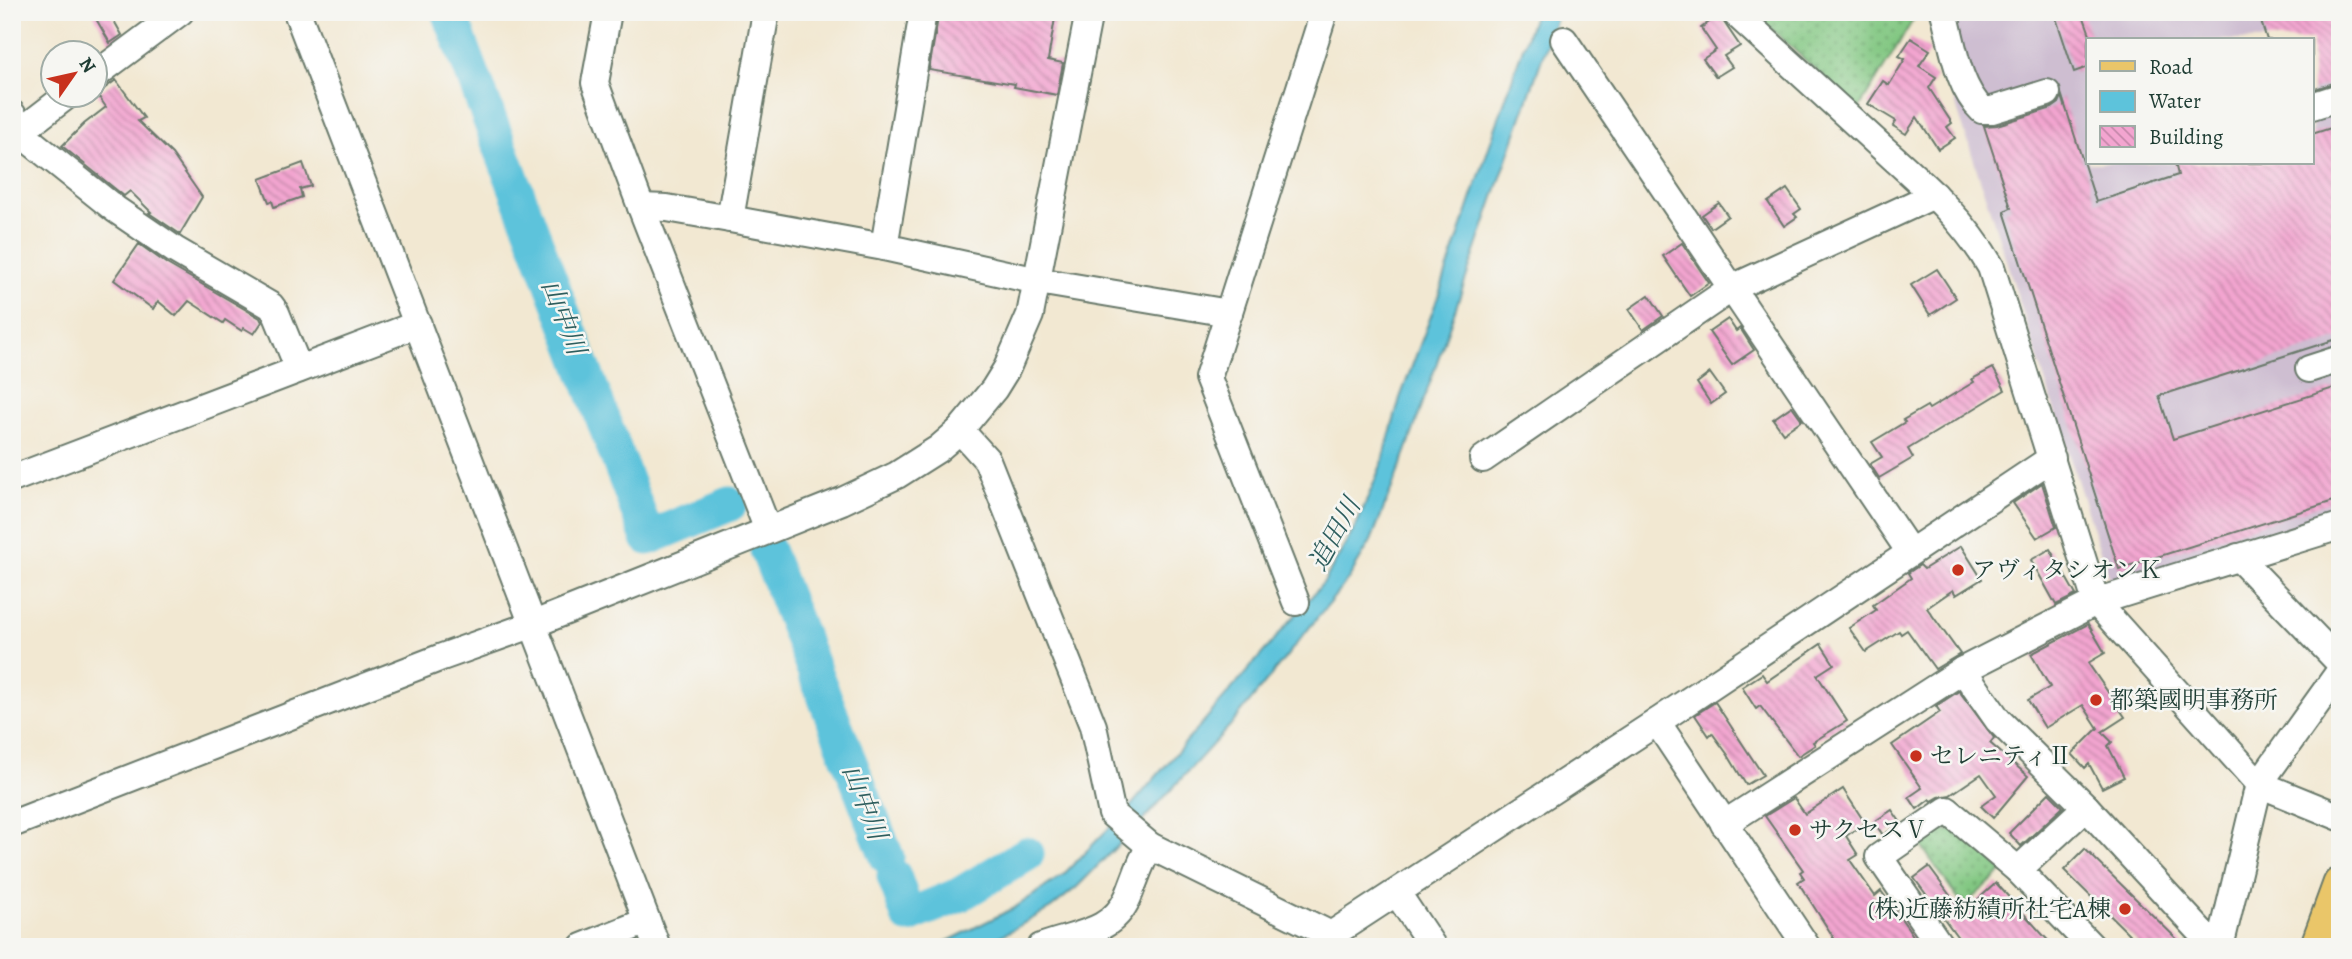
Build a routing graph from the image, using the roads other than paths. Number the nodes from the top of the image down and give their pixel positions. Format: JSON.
{"nodes":[{"id":1,"x":180,"y":12,"type":"edge"},
{"id":2,"x":298,"y":12,"type":"edge"},
{"id":3,"x":608,"y":12,"type":"edge"},
{"id":4,"x":766,"y":12,"type":"edge"},
{"id":5,"x":923,"y":12,"type":"edge"},
{"id":6,"x":1089,"y":12,"type":"edge"},
{"id":7,"x":1324,"y":12,"type":"edge"},
{"id":8,"x":1734,"y":12,"type":"edge"},
{"id":9,"x":1944,"y":12,"type":"edge"},
{"id":10,"x":1564,"y":40,"type":"dead end"},
{"id":11,"x":108,"y":66,"type":"edge"},
{"id":12,"x":2047,"y":93,"type":"dead end"},
{"id":13,"x":2340,"y":97,"type":"edge"},
{"id":14,"x":2314,"y":105,"type":"edge"},
{"id":15,"x":46,"y":108,"type":"edge"},
{"id":16,"x":15,"y":127,"type":"edge"},
{"id":17,"x":1934,"y":195,"type":"junction"},
{"id":18,"x":641,"y":207,"type":"junction"},
{"id":19,"x":730,"y":219,"type":"junction"},
{"id":20,"x":884,"y":247,"type":"junction"},
{"id":21,"x":1038,"y":281,"type":"junction"},
{"id":22,"x":1732,"y":288,"type":"junction"},
{"id":23,"x":1229,"y":313,"type":"junction"},
{"id":24,"x":418,"y":324,"type":"junction"},
{"id":25,"x":2340,"y":359,"type":"edge"},
{"id":26,"x":299,"y":369,"type":"junction"},
{"id":27,"x":2309,"y":369,"type":"dead end"},
{"id":28,"x":960,"y":430,"type":"junction"},
{"id":29,"x":2052,"y":458,"type":"junction"},
{"id":30,"x":1483,"y":459,"type":"dead end"},
{"id":31,"x":12,"y":480,"type":"edge"},
{"id":32,"x":2340,"y":526,"type":"edge"},
{"id":33,"x":768,"y":530,"type":"junction"},
{"id":34,"x":1910,"y":552,"type":"junction"},
{"id":35,"x":2238,"y":557,"type":"junction"},
{"id":36,"x":1296,"y":602,"type":"dead end"},
{"id":37,"x":2095,"y":602,"type":"junction"},
{"id":38,"x":534,"y":624,"type":"junction"},
{"id":39,"x":2340,"y":663,"type":"edge"},
{"id":40,"x":1963,"y":670,"type":"junction"},
{"id":41,"x":2340,"y":671,"type":"edge"},
{"id":42,"x":1657,"y":722,"type":"junction"},
{"id":43,"x":2259,"y":784,"type":"junction"},
{"id":44,"x":2086,"y":807,"type":"junction"},
{"id":45,"x":2340,"y":817,"type":"edge"},
{"id":46,"x":12,"y":824,"type":"edge"},
{"id":47,"x":1724,"y":824,"type":"junction"},
{"id":48,"x":1131,"y":830,"type":"junction"},
{"id":49,"x":2018,"y":870,"type":"junction"},
{"id":50,"x":2340,"y":884,"type":"edge"},
{"id":51,"x":1397,"y":893,"type":"junction"},
{"id":52,"x":647,"y":921,"type":"junction"},
{"id":53,"x":1333,"y":941,"type":"edge"},
{"id":54,"x":582,"y":947,"type":"edge"},
{"id":55,"x":657,"y":947,"type":"edge"},
{"id":56,"x":1041,"y":947,"type":"edge"},
{"id":57,"x":1433,"y":947,"type":"edge"},
{"id":58,"x":1807,"y":947,"type":"edge"},
{"id":59,"x":1941,"y":947,"type":"edge"},
{"id":60,"x":2092,"y":947,"type":"edge"},
{"id":61,"x":2217,"y":947,"type":"edge"},
{"id":62,"x":2317,"y":947,"type":"edge"}],
"edges":[{"from":1,"to":11,"type":"street"},
{"from":2,"to":24,"type":"street"},
{"from":3,"to":18,"type":"street"},
{"from":4,"to":19,"type":"street"},
{"from":5,"to":20,"type":"street"},
{"from":6,"to":21,"type":"street"},
{"from":7,"to":23,"type":"street"},
{"from":8,"to":17,"type":"street"},
{"from":9,"to":12,"type":"street"},
{"from":10,"to":22,"type":"street"},
{"from":13,"to":14,"type":"street"},
{"from":15,"to":16,"type":"street"},
{"from":16,"to":26,"type":"street"},
{"from":17,"to":22,"type":"street"},
{"from":17,"to":29,"type":"street"},
{"from":18,"to":19,"type":"street"},
{"from":18,"to":33,"type":"street"},
{"from":19,"to":20,"type":"street"},
{"from":20,"to":21,"type":"street"},
{"from":21,"to":23,"type":"street"},
{"from":21,"to":28,"type":"street"},
{"from":22,"to":30,"type":"street"},
{"from":22,"to":34,"type":"street"},
{"from":23,"to":36,"type":"street"},
{"from":24,"to":26,"type":"street"},
{"from":24,"to":38,"type":"street"},
{"from":25,"to":27,"type":"street"},
{"from":26,"to":31,"type":"street"},
{"from":28,"to":33,"type":"street"},
{"from":28,"to":48,"type":"street"},
{"from":29,"to":34,"type":"street"},
{"from":29,"to":37,"type":"street"},
{"from":32,"to":35,"type":"street"},
{"from":33,"to":38,"type":"street"},
{"from":34,"to":42,"type":"street"},
{"from":35,"to":37,"type":"street"},
{"from":35,"to":39,"type":"street"},
{"from":37,"to":40,"type":"street"},
{"from":37,"to":43,"type":"street"},
{"from":38,"to":46,"type":"street"},
{"from":38,"to":52,"type":"street"},
{"from":40,"to":44,"type":"street"},
{"from":40,"to":47,"type":"street"},
{"from":41,"to":43,"type":"street"},
{"from":42,"to":47,"type":"street"},
{"from":42,"to":51,"type":"street"},
{"from":43,"to":45,"type":"street"},
{"from":43,"to":61,"type":"street"},
{"from":44,"to":49,"type":"street"},
{"from":44,"to":61,"type":"street"},
{"from":47,"to":58,"type":"street"},
{"from":48,"to":53,"type":"street"},
{"from":48,"to":56,"type":"street"},
{"from":49,"to":59,"type":"street"},
{"from":49,"to":60,"type":"street"},
{"from":50,"to":62,"type":"main road"},
{"from":51,"to":53,"type":"street"},
{"from":51,"to":57,"type":"street"},
{"from":52,"to":54,"type":"street"},
{"from":52,"to":55,"type":"street"}]}
